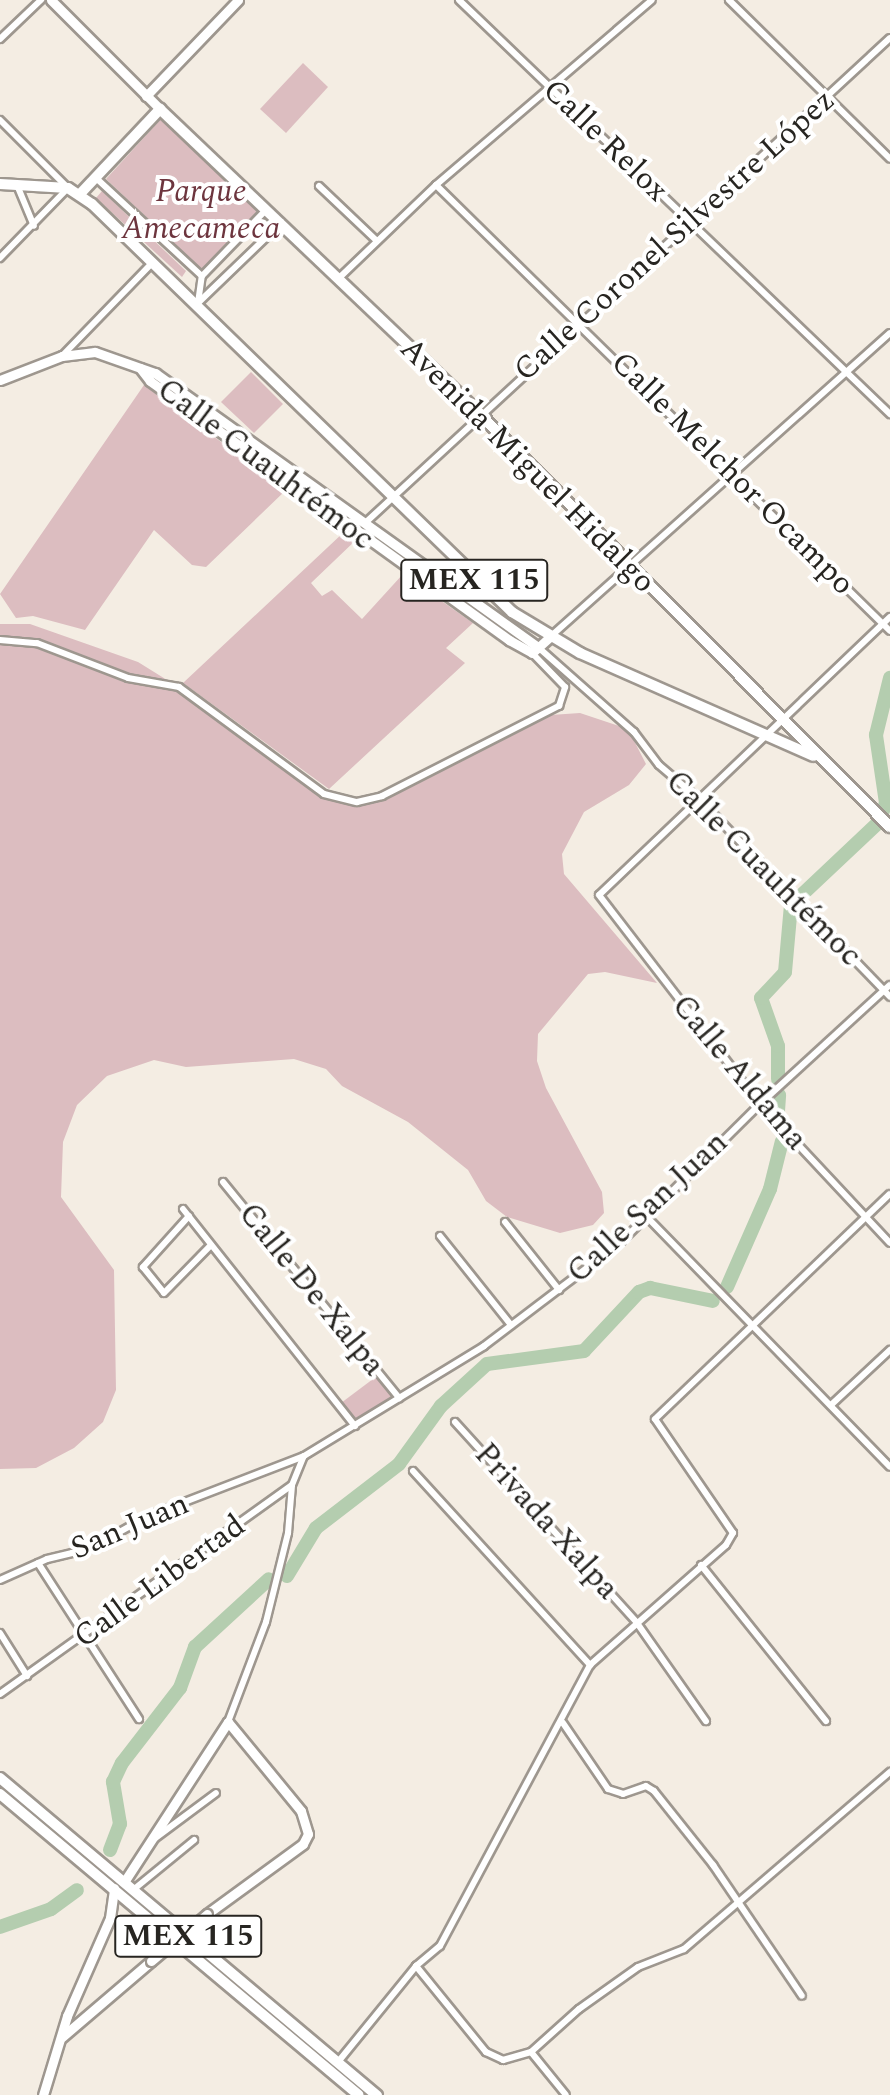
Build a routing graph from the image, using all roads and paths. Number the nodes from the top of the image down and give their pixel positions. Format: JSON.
{"nodes":[{"id":1,"x":41,"y":0,"type":"edge"},
{"id":2,"x":51,"y":0,"type":"edge"},
{"id":3,"x":238,"y":0,"type":"edge"},
{"id":4,"x":459,"y":0,"type":"edge"},
{"id":5,"x":652,"y":0,"type":"edge"},
{"id":6,"x":729,"y":0,"type":"edge"},
{"id":7,"x":890,"y":38,"type":"edge"},
{"id":8,"x":0,"y":39,"type":"edge"},
{"id":9,"x":549,"y":87,"type":"junction"},
{"id":10,"x":146,"y":96,"type":"junction"},
{"id":11,"x":827,"y":98,"type":"junction"},
{"id":12,"x":160,"y":109,"type":"junction"},
{"id":13,"x":0,"y":120,"type":"edge"},
{"id":14,"x":890,"y":159,"type":"edge"},
{"id":15,"x":96,"y":178,"type":"junction"},
{"id":16,"x":0,"y":184,"type":"edge"},
{"id":17,"x":17,"y":185,"type":"junction"},
{"id":18,"x":436,"y":185,"type":"junction"},
{"id":19,"x":319,"y":186,"type":"dead end"},
{"id":20,"x":68,"y":188,"type":"junction"},
{"id":21,"x":80,"y":194,"type":"junction"},
{"id":22,"x":266,"y":210,"type":"junction"},
{"id":23,"x":687,"y":221,"type":"junction"},
{"id":24,"x":280,"y":224,"type":"junction"},
{"id":25,"x":34,"y":226,"type":"junction"},
{"id":26,"x":376,"y":240,"type":"junction"},
{"id":27,"x":0,"y":258,"type":"edge"},
{"id":28,"x":153,"y":262,"type":"junction"},
{"id":29,"x":202,"y":276,"type":"junction"},
{"id":30,"x":338,"y":279,"type":"junction"},
{"id":31,"x":198,"y":303,"type":"junction"},
{"id":32,"x":579,"y":323,"type":"junction"},
{"id":33,"x":890,"y":333,"type":"edge"},
{"id":34,"x":62,"y":356,"type":"junction"},
{"id":35,"x":847,"y":371,"type":"junction"},
{"id":36,"x":2,"y":375,"type":"edge"},
{"id":37,"x":480,"y":414,"type":"junction"},
{"id":38,"x":890,"y":414,"type":"edge"},
{"id":39,"x":732,"y":473,"type":"junction"},
{"id":40,"x":391,"y":498,"type":"junction"},
{"id":41,"x":359,"y":528,"type":"junction"},
{"id":42,"x":628,"y":567,"type":"junction"},
{"id":43,"x":890,"y":617,"type":"edge"},
{"id":44,"x":883,"y":623,"type":"junction"},
{"id":45,"x":890,"y":631,"type":"edge"},
{"id":46,"x":550,"y":637,"type":"junction"},
{"id":47,"x":0,"y":640,"type":"edge"},
{"id":48,"x":536,"y":650,"type":"junction"},
{"id":49,"x":780,"y":719,"type":"junction"},
{"id":50,"x":763,"y":735,"type":"junction"},
{"id":51,"x":819,"y":759,"type":"junction"},
{"id":52,"x":699,"y":799,"type":"junction"},
{"id":53,"x":887,"y":824,"type":"edge"},
{"id":54,"x":887,"y":988,"type":"edge"},
{"id":55,"x":890,"y":997,"type":"edge"},
{"id":56,"x":760,"y":1104,"type":"junction"},
{"id":57,"x":223,"y":1182,"type":"dead end"},
{"id":58,"x":890,"y":1194,"type":"edge"},
{"id":59,"x":183,"y":1209,"type":"dead end"},
{"id":60,"x":645,"y":1215,"type":"junction"},
{"id":61,"x":189,"y":1216,"type":"junction"},
{"id":62,"x":865,"y":1218,"type":"junction"},
{"id":63,"x":505,"y":1222,"type":"dead end"},
{"id":64,"x":440,"y":1236,"type":"dead end"},
{"id":65,"x":890,"y":1243,"type":"edge"},
{"id":66,"x":211,"y":1245,"type":"junction"},
{"id":67,"x":559,"y":1290,"type":"junction"},
{"id":68,"x":511,"y":1325,"type":"junction"},
{"id":69,"x":754,"y":1326,"type":"junction"},
{"id":70,"x":890,"y":1350,"type":"edge"},
{"id":71,"x":399,"y":1398,"type":"junction"},
{"id":72,"x":831,"y":1405,"type":"junction"},
{"id":73,"x":455,"y":1422,"type":"dead end"},
{"id":74,"x":355,"y":1426,"type":"junction"},
{"id":75,"x":304,"y":1456,"type":"junction"},
{"id":76,"x":890,"y":1467,"type":"edge"},
{"id":77,"x":413,"y":1471,"type":"dead end"},
{"id":78,"x":292,"y":1485,"type":"junction"},
{"id":79,"x":38,"y":1563,"type":"junction"},
{"id":80,"x":701,"y":1565,"type":"junction"},
{"id":81,"x":0,"y":1580,"type":"edge"},
{"id":82,"x":637,"y":1623,"type":"junction"},
{"id":83,"x":0,"y":1633,"type":"edge"},
{"id":84,"x":87,"y":1636,"type":"junction"},
{"id":85,"x":590,"y":1665,"type":"junction"},
{"id":86,"x":27,"y":1676,"type":"junction"},
{"id":87,"x":0,"y":1694,"type":"edge"},
{"id":88,"x":139,"y":1719,"type":"dead end"},
{"id":89,"x":706,"y":1721,"type":"dead end"},
{"id":90,"x":826,"y":1721,"type":"dead end"},
{"id":91,"x":228,"y":1722,"type":"junction"},
{"id":92,"x":563,"y":1723,"type":"junction"},
{"id":93,"x":890,"y":1772,"type":"edge"},
{"id":94,"x":0,"y":1778,"type":"edge"},
{"id":95,"x":216,"y":1793,"type":"dead end"},
{"id":96,"x":0,"y":1794,"type":"edge"},
{"id":97,"x":194,"y":1840,"type":"dead end"},
{"id":98,"x":150,"y":1842,"type":"junction"},
{"id":99,"x":129,"y":1886,"type":"junction"},
{"id":100,"x":114,"y":1888,"type":"junction"},
{"id":101,"x":737,"y":1903,"type":"junction"},
{"id":102,"x":416,"y":1966,"type":"junction"},
{"id":103,"x":802,"y":1996,"type":"dead end"},
{"id":104,"x":61,"y":2038,"type":"junction"},
{"id":105,"x":531,"y":2052,"type":"junction"},
{"id":106,"x":338,"y":2062,"type":"junction"},
{"id":107,"x":43,"y":2095,"type":"edge"},
{"id":108,"x":359,"y":2095,"type":"edge"},
{"id":109,"x":377,"y":2095,"type":"edge"},
{"id":110,"x":566,"y":2095,"type":"edge"}],
"edges":[{"from":1,"to":8,"type":"street"},
{"from":2,"to":10,"type":"street"},
{"from":3,"to":10,"type":"street"},
{"from":4,"to":9,"type":"street","name":"Calle Relox"},
{"from":5,"to":9,"type":"street"},
{"from":6,"to":11,"type":"street"},
{"from":7,"to":11,"type":"street","name":"Calle Coronel Silvestre López"},
{"from":9,"to":18,"type":"street"},
{"from":9,"to":23,"type":"street","name":"Calle Relox"},
{"from":10,"to":12,"type":"street"},
{"from":11,"to":14,"type":"street"},
{"from":11,"to":23,"type":"street","name":"Calle Coronel Silvestre López"},
{"from":12,"to":15,"type":"main road"},
{"from":12,"to":22,"type":"main road","name":"Avenida Miguel Hidalgo","number":"MEX 115"},
{"from":13,"to":20,"type":"street"},
{"from":15,"to":21,"type":"main road"},
{"from":15,"to":29,"type":"street"},
{"from":16,"to":17,"type":"main road","number":"MEX 115"},
{"from":17,"to":20,"type":"main road","number":"MEX 115"},
{"from":17,"to":25,"type":"street"},
{"from":18,"to":26,"type":"street"},
{"from":18,"to":32,"type":"street","name":"Calle Melchor Ocampo"},
{"from":19,"to":26,"type":"street"},
{"from":20,"to":21,"type":"main road","number":"MEX 115"},
{"from":20,"to":25,"type":"street"},
{"from":21,"to":28,"type":"main road","number":"MEX 115"},
{"from":22,"to":24,"type":"main road","name":"Avenida Miguel Hidalgo","number":"MEX 115"},
{"from":22,"to":29,"type":"street"},
{"from":23,"to":32,"type":"street","name":"Calle Coronel Silvestre López"},
{"from":23,"to":35,"type":"street","name":"Calle Relox"},
{"from":24,"to":30,"type":"main road","name":"Avenida Miguel Hidalgo","number":"MEX 115"},
{"from":24,"to":31,"type":"street"},
{"from":25,"to":27,"type":"street"},
{"from":26,"to":30,"type":"street"},
{"from":28,"to":31,"type":"main road","number":"MEX 115"},
{"from":28,"to":34,"type":"street"},
{"from":29,"to":31,"type":"street"},
{"from":30,"to":37,"type":"main road","name":"Avenida Miguel Hidalgo","number":"MEX 115"},
{"from":31,"to":40,"type":"main road","number":"MEX 115"},
{"from":32,"to":37,"type":"street","name":"Calle Coronel Silvestre López"},
{"from":32,"to":39,"type":"street","name":"Calle Melchor Ocampo"},
{"from":33,"to":35,"type":"street"},
{"from":34,"to":36,"type":"street","name":"Calle Cuauhtémoc"},
{"from":34,"to":41,"type":"street","name":"Calle Cuauhtémoc"},
{"from":35,"to":38,"type":"street","name":"Calle Relox"},
{"from":35,"to":39,"type":"street"},
{"from":37,"to":40,"type":"street","name":"Calle Coronel Silvestre López"},
{"from":37,"to":42,"type":"main road","name":"Avenida Miguel Hidalgo","number":"MEX 115"},
{"from":39,"to":42,"type":"street"},
{"from":39,"to":44,"type":"street","name":"Calle Melchor Ocampo"},
{"from":40,"to":41,"type":"street","name":"Calle Coronel Silvestre López"},
{"from":40,"to":46,"type":"main road","number":"MEX 115"},
{"from":41,"to":48,"type":"street","name":"Calle Cuauhtémoc"},
{"from":42,"to":46,"type":"street"},
{"from":42,"to":49,"type":"main road","name":"Avenida Miguel Hidalgo","number":"MEX 115"},
{"from":43,"to":44,"type":"street"},
{"from":44,"to":45,"type":"street","name":"Calle Melchor Ocampo"},
{"from":44,"to":49,"type":"street"},
{"from":46,"to":48,"type":"street"},
{"from":46,"to":50,"type":"main road","number":"MEX 115"},
{"from":47,"to":48,"type":"street","name":"Calle Cuauhtémoc"},
{"from":48,"to":52,"type":"street","name":"Calle Cuauhtémoc"},
{"from":49,"to":50,"type":"street"},
{"from":49,"to":51,"type":"main road","name":"Avenida Miguel Hidalgo","number":"MEX 115"},
{"from":50,"to":51,"type":"main road","number":"MEX 115"},
{"from":50,"to":52,"type":"street"},
{"from":51,"to":53,"type":"main road","name":"Avenida Miguel Hidalgo","number":"MEX 115"},
{"from":52,"to":54,"type":"street","name":"Calle Cuauhtémoc"},
{"from":52,"to":56,"type":"street","name":"Calle Aldama"},
{"from":54,"to":55,"type":"street","name":"Calle Cuauhtémoc"},
{"from":54,"to":56,"type":"street","name":"Calle San Juan"},
{"from":56,"to":60,"type":"street","name":"Calle San Juan"},
{"from":56,"to":62,"type":"street","name":"Calle Aldama"},
{"from":57,"to":71,"type":"street","name":"Calle De Xalpa"},
{"from":58,"to":62,"type":"street"},
{"from":59,"to":61,"type":"street"},
{"from":60,"to":67,"type":"street","name":"Calle San Juan"},
{"from":60,"to":69,"type":"street"},
{"from":61,"to":66,"type":"street"},
{"from":61,"to":66,"type":"street"},
{"from":62,"to":65,"type":"street","name":"Calle Aldama"},
{"from":62,"to":69,"type":"street"},
{"from":63,"to":67,"type":"street"},
{"from":64,"to":68,"type":"street"},
{"from":66,"to":74,"type":"street"},
{"from":67,"to":68,"type":"street","name":"Calle San Juan"},
{"from":68,"to":71,"type":"street","name":"Calle San Juan"},
{"from":69,"to":72,"type":"street"},
{"from":69,"to":80,"type":"street"},
{"from":70,"to":72,"type":"street"},
{"from":71,"to":74,"type":"street","name":"Calle San Juan"},
{"from":72,"to":76,"type":"street"},
{"from":73,"to":82,"type":"street","name":"Privada Xalpa"},
{"from":74,"to":75,"type":"street","name":"Calle San Juan"},
{"from":75,"to":78,"type":"street"},
{"from":75,"to":79,"type":"street","name":"San Juan"},
{"from":77,"to":85,"type":"street"},
{"from":78,"to":84,"type":"street","name":"Calle Libertad"},
{"from":78,"to":91,"type":"street"},
{"from":79,"to":81,"type":"street","name":"San Juan"},
{"from":79,"to":84,"type":"street"},
{"from":80,"to":82,"type":"street"},
{"from":80,"to":90,"type":"street"},
{"from":82,"to":85,"type":"street"},
{"from":82,"to":89,"type":"street","name":"Privada Xalpa"},
{"from":83,"to":86,"type":"street"},
{"from":84,"to":86,"type":"street","name":"Calle Libertad"},
{"from":84,"to":88,"type":"street"},
{"from":85,"to":92,"type":"street"},
{"from":86,"to":87,"type":"street","name":"Calle Libertad"},
{"from":91,"to":98,"type":"street"},
{"from":91,"to":104,"type":"street","bridge":true},
{"from":92,"to":101,"type":"street"},
{"from":92,"to":102,"type":"street"},
{"from":93,"to":101,"type":"street"},
{"from":94,"to":99,"type":"main road","number":"MEX 115"},
{"from":95,"to":98,"type":"street"},
{"from":96,"to":100,"type":"main road","number":"MEX 115"},
{"from":97,"to":99,"type":"street"},
{"from":98,"to":99,"type":"street"},
{"from":99,"to":106,"type":"main road","number":"MEX 115"},
{"from":100,"to":104,"type":"street"},
{"from":100,"to":108,"type":"main road","number":"MEX 115"},
{"from":101,"to":103,"type":"street"},
{"from":101,"to":105,"type":"street"},
{"from":102,"to":105,"type":"street"},
{"from":102,"to":106,"type":"street"},
{"from":104,"to":107,"type":"street"},
{"from":105,"to":110,"type":"street"},
{"from":106,"to":109,"type":"main road","number":"MEX 115"}]}
